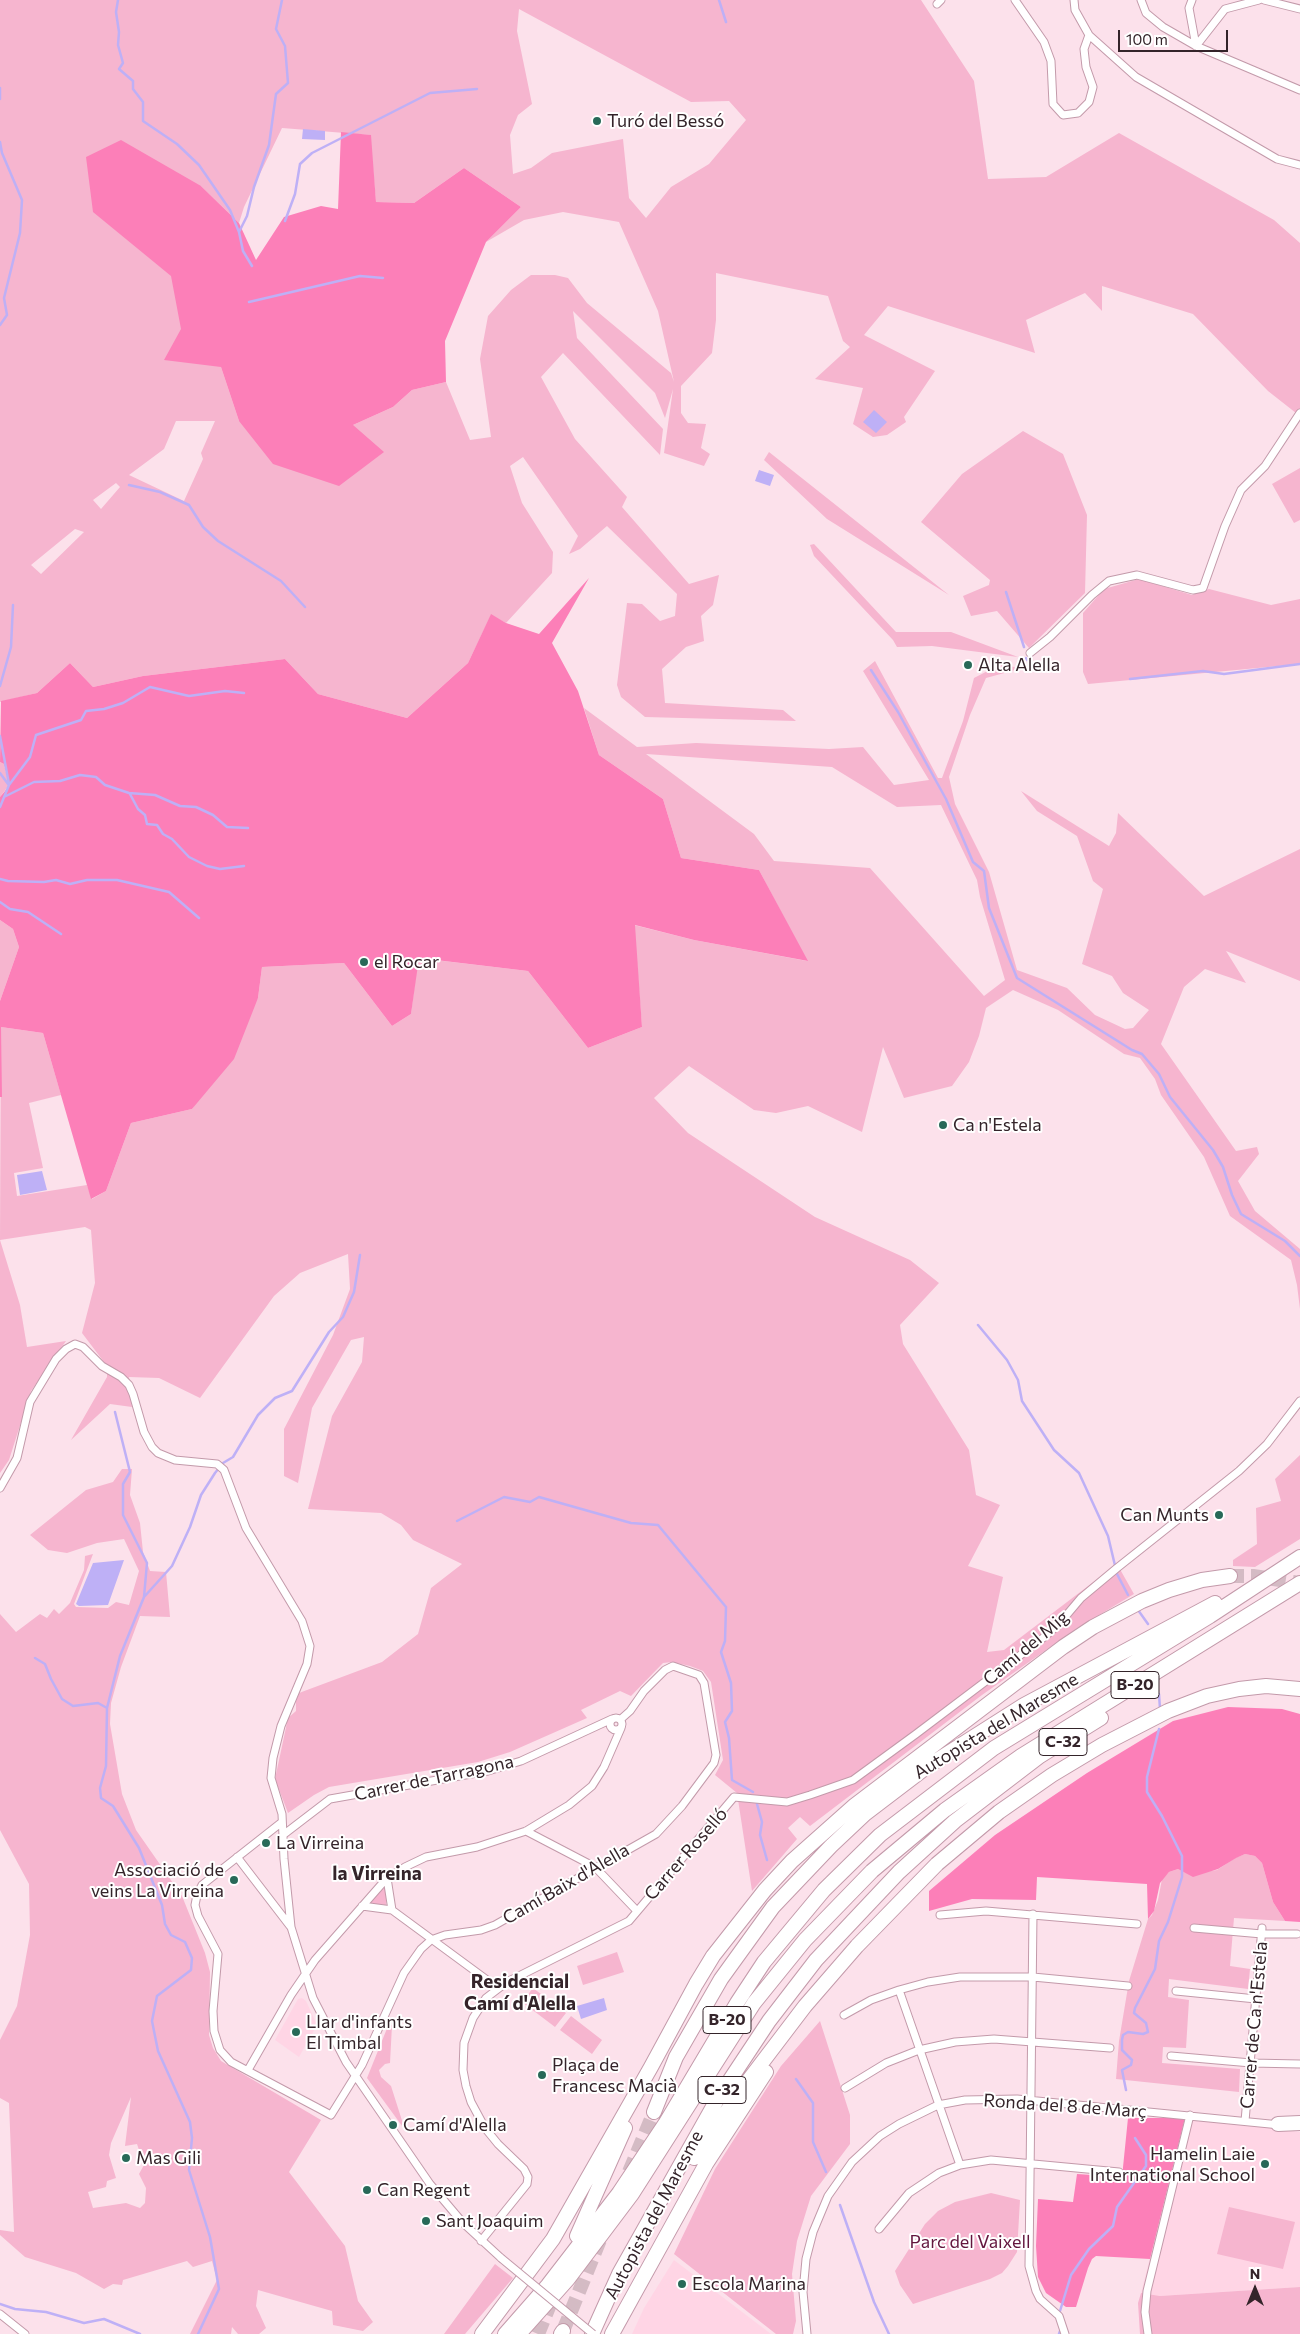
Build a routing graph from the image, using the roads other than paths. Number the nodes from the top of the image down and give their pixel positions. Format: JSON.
{"nodes":[{"id":1,"x":1015,"y":0,"type":"edge"},
{"id":2,"x":1074,"y":0,"type":"edge"},
{"id":3,"x":1142,"y":0,"type":"edge"},
{"id":4,"x":1192,"y":0,"type":"edge"},
{"id":5,"x":1259,"y":0,"type":"edge"},
{"id":6,"x":1264,"y":0,"type":"edge"},
{"id":7,"x":1300,"y":9,"type":"edge"},
{"id":8,"x":1089,"y":35,"type":"junction"},
{"id":9,"x":1196,"y":46,"type":"junction"},
{"id":10,"x":1300,"y":90,"type":"edge"},
{"id":11,"x":1300,"y":166,"type":"edge"},
{"id":12,"x":1300,"y":413,"type":"edge"},
{"id":13,"x":1030,"y":652,"type":"dead end"},
{"id":14,"x":1300,"y":1401,"type":"edge"},
{"id":15,"x":0,"y":1488,"type":"edge"},
{"id":16,"x":1300,"y":1557,"type":"edge"},
{"id":17,"x":1230,"y":1576,"type":"tunnel mouth"},
{"id":18,"x":1300,"y":1583,"type":"edge"},
{"id":19,"x":1300,"y":1591,"type":"edge"},
{"id":20,"x":1300,"y":1689,"type":"edge"},
{"id":21,"x":614,"y":1726,"type":"junction"},
{"id":22,"x":928,"y":1766,"type":"junction"},
{"id":23,"x":734,"y":1797,"type":"joint"},
{"id":24,"x":855,"y":1805,"type":"junction"},
{"id":25,"x":282,"y":1822,"type":"junction"},
{"id":26,"x":526,"y":1831,"type":"junction"},
{"id":27,"x":283,"y":1835,"type":"junction"},
{"id":28,"x":237,"y":1857,"type":"junction"},
{"id":29,"x":595,"y":1867,"type":"junction"},
{"id":30,"x":387,"y":1878,"type":"junction"},
{"id":31,"x":362,"y":1906,"type":"junction"},
{"id":32,"x":392,"y":1910,"type":"junction"},
{"id":33,"x":637,"y":1911,"type":"junction"},
{"id":34,"x":1033,"y":1914,"type":"junction"},
{"id":35,"x":940,"y":1915,"type":"dead end"},
{"id":36,"x":1137,"y":1924,"type":"dead end"},
{"id":37,"x":291,"y":1927,"type":"junction"},
{"id":38,"x":1194,"y":1928,"type":"dead end"},
{"id":39,"x":1262,"y":1931,"type":"junction"},
{"id":40,"x":1297,"y":1934,"type":"dead end"},
{"id":41,"x":431,"y":1940,"type":"junction"},
{"id":42,"x":841,"y":1965,"type":"junction"},
{"id":43,"x":305,"y":1975,"type":"junction"},
{"id":44,"x":1033,"y":1977,"type":"junction"},
{"id":45,"x":1128,"y":1986,"type":"dead end"},
{"id":46,"x":498,"y":1988,"type":"junction"},
{"id":47,"x":899,"y":1990,"type":"junction"},
{"id":48,"x":1176,"y":1991,"type":"dead end"},
{"id":49,"x":1256,"y":1999,"type":"junction"},
{"id":50,"x":844,"y":2014,"type":"dead end"},
{"id":51,"x":1033,"y":2041,"type":"junction"},
{"id":52,"x":1110,"y":2048,"type":"dead end"},
{"id":53,"x":919,"y":2050,"type":"junction"},
{"id":54,"x":1170,"y":2056,"type":"dead end"},
{"id":55,"x":1251,"y":2063,"type":"junction"},
{"id":56,"x":1300,"y":2064,"type":"edge"},
{"id":57,"x":652,"y":2067,"type":"junction"},
{"id":58,"x":248,"y":2070,"type":"junction"},
{"id":59,"x":356,"y":2077,"type":"junction"},
{"id":60,"x":845,"y":2088,"type":"dead end"},
{"id":61,"x":1032,"y":2101,"type":"junction"},
{"id":62,"x":938,"y":2105,"type":"junction"},
{"id":63,"x":654,"y":2112,"type":"tunnel mouth"},
{"id":64,"x":1190,"y":2115,"type":"junction"},
{"id":65,"x":1245,"y":2121,"type":"junction"},
{"id":66,"x":1300,"y":2122,"type":"edge"},
{"id":67,"x":1278,"y":2124,"type":"junction"},
{"id":68,"x":1300,"y":2128,"type":"edge"},
{"id":69,"x":1031,"y":2162,"type":"junction"},
{"id":70,"x":960,"y":2165,"type":"junction"},
{"id":71,"x":1119,"y":2172,"type":"dead end"},
{"id":72,"x":879,"y":2229,"type":"dead end"},
{"id":73,"x":578,"y":2236,"type":"dead end"},
{"id":74,"x":481,"y":2241,"type":"junction"},
{"id":75,"x":619,"y":2274,"type":"junction"},
{"id":76,"x":0,"y":2314,"type":"edge"},
{"id":77,"x":26,"y":2334,"type":"edge"},
{"id":78,"x":482,"y":2334,"type":"edge"},
{"id":79,"x":505,"y":2334,"type":"edge"},
{"id":80,"x":519,"y":2334,"type":"edge"},
{"id":81,"x":592,"y":2334,"type":"edge"},
{"id":82,"x":612,"y":2334,"type":"edge"},
{"id":83,"x":807,"y":2334,"type":"edge"},
{"id":84,"x":1065,"y":2334,"type":"edge"},
{"id":85,"x":1148,"y":2334,"type":"edge"}],
"edges":[{"from":1,"to":8,"type":"street"},
{"from":2,"to":8,"type":"street"},
{"from":3,"to":9,"type":"street"},
{"from":4,"to":9,"type":"street"},
{"from":5,"to":9,"type":"street"},
{"from":6,"to":7,"type":"street"},
{"from":8,"to":11,"type":"street"},
{"from":9,"to":10,"type":"street"},
{"from":12,"to":13,"type":"street"},
{"from":14,"to":23,"type":"street","name":"Camí del Mig"},
{"from":15,"to":25,"type":"street"},
{"from":16,"to":22,"type":"highway","name":"Autopista del Maresme"},
{"from":16,"to":79,"type":"highway","number":"B-20"},
{"from":17,"to":24,"type":"highway"},
{"from":18,"to":80,"type":"highway","number":"B-20"},
{"from":19,"to":75,"type":"highway","name":"Autopista del Maresme","number":"C-32"},
{"from":20,"to":42,"type":"highway"},
{"from":21,"to":26,"type":"street"},
{"from":21,"to":27,"type":"street","name":"Carrer de Tarragona"},
{"from":21,"to":29,"type":"street","name":"Camí Baix d'Alella"},
{"from":22,"to":24,"type":"highway"},
{"from":22,"to":63,"type":"highway","name":"Autopista del Maresme"},
{"from":23,"to":33,"type":"street","name":"Carrer Roselló"},
{"from":24,"to":57,"type":"highway"},
{"from":25,"to":27,"type":"street"},
{"from":25,"to":28,"type":"street"},
{"from":26,"to":29,"type":"street"},
{"from":26,"to":30,"type":"street"},
{"from":27,"to":37,"type":"street"},
{"from":28,"to":37,"type":"street"},
{"from":28,"to":58,"type":"street"},
{"from":29,"to":33,"type":"street"},
{"from":29,"to":41,"type":"street","name":"Camí Baix d'Alella"},
{"from":30,"to":31,"type":"street"},
{"from":30,"to":32,"type":"street"},
{"from":31,"to":32,"type":"street"},
{"from":31,"to":43,"type":"street"},
{"from":32,"to":41,"type":"street"},
{"from":33,"to":46,"type":"street","name":"Carrer Roselló"},
{"from":34,"to":35,"type":"street"},
{"from":34,"to":36,"type":"street"},
{"from":34,"to":44,"type":"street"},
{"from":37,"to":43,"type":"street"},
{"from":38,"to":39,"type":"street"},
{"from":39,"to":40,"type":"street"},
{"from":39,"to":49,"type":"street","name":"Carrer de Ca n'Estela"},
{"from":41,"to":46,"type":"street"},
{"from":41,"to":59,"type":"street"},
{"from":42,"to":75,"type":"highway"},
{"from":42,"to":82,"type":"highway"},
{"from":43,"to":58,"type":"street"},
{"from":43,"to":59,"type":"street"},
{"from":44,"to":45,"type":"street"},
{"from":44,"to":47,"type":"street"},
{"from":44,"to":51,"type":"street"},
{"from":46,"to":74,"type":"street","name":"Carrer Roselló"},
{"from":47,"to":50,"type":"street"},
{"from":47,"to":53,"type":"street"},
{"from":48,"to":49,"type":"street"},
{"from":49,"to":55,"type":"street","name":"Carrer de Ca n'Estela"},
{"from":51,"to":52,"type":"street"},
{"from":51,"to":53,"type":"street"},
{"from":51,"to":61,"type":"street"},
{"from":53,"to":60,"type":"street"},
{"from":53,"to":62,"type":"street"},
{"from":54,"to":55,"type":"street"},
{"from":55,"to":56,"type":"street"},
{"from":55,"to":65,"type":"street","name":"Carrer de Ca n'Estela"},
{"from":57,"to":73,"type":"highway"},
{"from":57,"to":78,"type":"highway"},
{"from":58,"to":59,"type":"street"},
{"from":59,"to":74,"type":"street"},
{"from":61,"to":62,"type":"street","name":"Ronda del 8 de Març"},
{"from":61,"to":64,"type":"street","name":"Ronda del 8 de Març"},
{"from":61,"to":69,"type":"street"},
{"from":62,"to":70,"type":"street"},
{"from":62,"to":83,"type":"street","name":"Ronda del 8 de Març"},
{"from":64,"to":65,"type":"street","name":"Ronda del 8 de Març"},
{"from":64,"to":85,"type":"street"},
{"from":65,"to":67,"type":"street","name":"Ronda del 8 de Març"},
{"from":66,"to":67,"type":"highway"},
{"from":67,"to":68,"type":"street","name":"Ronda del 8 de Març"},
{"from":69,"to":70,"type":"street"},
{"from":69,"to":71,"type":"street"},
{"from":69,"to":84,"type":"street"},
{"from":70,"to":72,"type":"street"},
{"from":74,"to":81,"type":"street","bridge":true},
{"from":75,"to":81,"type":"highway","name":"Autopista del Maresme","number":"C-32"},
{"from":76,"to":77,"type":"street"}]}
